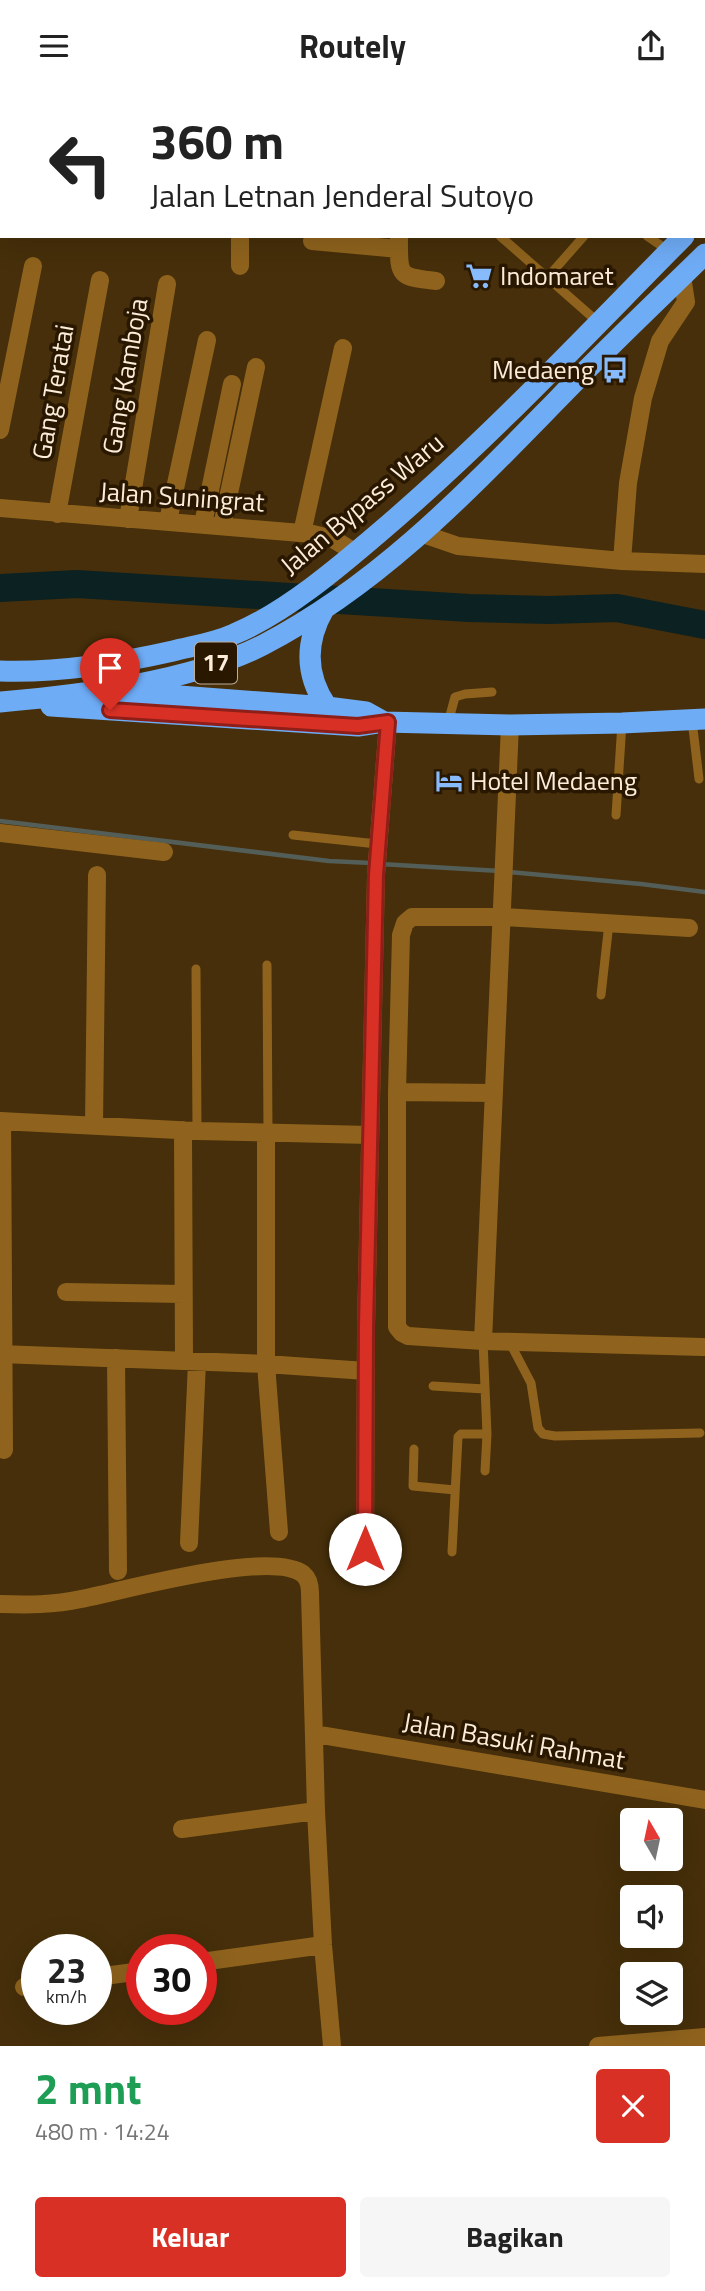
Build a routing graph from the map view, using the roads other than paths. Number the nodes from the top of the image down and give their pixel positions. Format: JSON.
{"nodes":[{"id":1,"x":240,"y":238,"type":"edge"},
{"id":2,"x":502,"y":238,"type":"edge"},
{"id":3,"x":582,"y":238,"type":"edge"},
{"id":4,"x":654,"y":238,"type":"edge"},
{"id":5,"x":399,"y":243,"type":"edge"},
{"id":6,"x":312,"y":244,"type":"edge"},
{"id":7,"x":677,"y":244,"type":"edge"},
{"id":8,"x":705,"y":254,"type":"edge"},
{"id":9,"x":33,"y":266,"type":"dead end"},
{"id":10,"x":240,"y":266,"type":"dead end"},
{"id":11,"x":682,"y":277,"type":"junction"},
{"id":12,"x":547,"y":278,"type":"junction"},
{"id":13,"x":100,"y":280,"type":"dead end"},
{"id":14,"x":436,"y":281,"type":"dead end"},
{"id":15,"x":167,"y":283,"type":"dead end"},
{"id":16,"x":598,"y":323,"type":"junction"},
{"id":17,"x":207,"y":339,"type":"dead end"},
{"id":18,"x":343,"y":348,"type":"dead end"},
{"id":19,"x":256,"y":367,"type":"dead end"},
{"id":20,"x":232,"y":384,"type":"dead end"},
{"id":21,"x":0,"y":430,"type":"edge"},
{"id":22,"x":0,"y":508,"type":"edge"},
{"id":23,"x":57,"y":514,"type":"junction"},
{"id":24,"x":128,"y":519,"type":"junction"},
{"id":25,"x":168,"y":521,"type":"junction"},
{"id":26,"x":203,"y":524,"type":"junction"},
{"id":27,"x":222,"y":526,"type":"junction"},
{"id":28,"x":302,"y":533,"type":"junction"},
{"id":29,"x":423,"y":534,"type":"junction"},
{"id":30,"x":356,"y":553,"type":"junction"},
{"id":31,"x":622,"y":561,"type":"junction"},
{"id":32,"x":705,"y":564,"type":"edge"},
{"id":33,"x":327,"y":606,"type":"junction"},
{"id":34,"x":179,"y":649,"type":"junction"},
{"id":35,"x":0,"y":671,"type":"edge"},
{"id":36,"x":187,"y":672,"type":"junction"},
{"id":37,"x":0,"y":682,"type":"edge"},
{"id":38,"x":97,"y":691,"type":"junction"},
{"id":39,"x":492,"y":692,"type":"dead end"},
{"id":40,"x":0,"y":703,"type":"edge"},
{"id":41,"x":327,"y":707,"type":"junction"},
{"id":42,"x":698,"y":719,"type":"edge"},
{"id":43,"x":386,"y":722,"type":"junction"},
{"id":44,"x":447,"y":723,"type":"junction"},
{"id":45,"x":622,"y":723,"type":"junction"},
{"id":46,"x":510,"y":725,"type":"junction"},
{"id":47,"x":699,"y":779,"type":"dead end"},
{"id":48,"x":617,"y":815,"type":"dead end"},
{"id":49,"x":0,"y":833,"type":"edge"},
{"id":50,"x":293,"y":835,"type":"dead end"},
{"id":51,"x":377,"y":848,"type":"junction"},
{"id":52,"x":164,"y":852,"type":"dead end"},
{"id":53,"x":97,"y":875,"type":"dead end"},
{"id":54,"x":502,"y":917,"type":"junction"},
{"id":55,"x":609,"y":921,"type":"junction"},
{"id":56,"x":689,"y":927,"type":"dead end"},
{"id":57,"x":267,"y":965,"type":"dead end"},
{"id":58,"x":196,"y":968,"type":"dead end"},
{"id":59,"x":601,"y":995,"type":"dead end"},
{"id":60,"x":397,"y":1092,"type":"junction"},
{"id":61,"x":494,"y":1093,"type":"junction"},
{"id":62,"x":1,"y":1121,"type":"edge"},
{"id":63,"x":94,"y":1125,"type":"junction"},
{"id":64,"x":190,"y":1130,"type":"junction"},
{"id":65,"x":267,"y":1133,"type":"junction"},
{"id":66,"x":370,"y":1135,"type":"junction"},
{"id":67,"x":66,"y":1292,"type":"dead end"},
{"id":68,"x":183,"y":1294,"type":"junction"},
{"id":69,"x":509,"y":1340,"type":"junction"},
{"id":70,"x":483,"y":1341,"type":"junction"},
{"id":71,"x":704,"y":1347,"type":"edge"},
{"id":72,"x":2,"y":1354,"type":"edge"},
{"id":73,"x":116,"y":1358,"type":"junction"},
{"id":74,"x":190,"y":1361,"type":"junction"},
{"id":75,"x":266,"y":1364,"type":"junction"},
{"id":76,"x":366,"y":1371,"type":"junction"},
{"id":77,"x":433,"y":1386,"type":"dead end"},
{"id":78,"x":485,"y":1389,"type":"junction"},
{"id":79,"x":700,"y":1433,"type":"dead end"},
{"id":80,"x":487,"y":1434,"type":"junction"},
{"id":81,"x":414,"y":1449,"type":"dead end"},
{"id":82,"x":4,"y":1450,"type":"dead end"},
{"id":83,"x":485,"y":1471,"type":"dead end"},
{"id":84,"x":455,"y":1490,"type":"junction"},
{"id":85,"x":279,"y":1532,"type":"dead end"},
{"id":86,"x":189,"y":1543,"type":"dead end"},
{"id":87,"x":365,"y":1549,"type":"dead end"},
{"id":88,"x":452,"y":1552,"type":"dead end"},
{"id":89,"x":118,"y":1571,"type":"dead end"},
{"id":90,"x":0,"y":1604,"type":"edge"},
{"id":91,"x":315,"y":1734,"type":"junction"},
{"id":92,"x":705,"y":1800,"type":"edge"},
{"id":93,"x":316,"y":1811,"type":"junction"},
{"id":94,"x":182,"y":1829,"type":"dead end"},
{"id":95,"x":323,"y":1945,"type":"junction"},
{"id":96,"x":217,"y":1960,"type":"edge"},
{"id":97,"x":705,"y":2037,"type":"edge"},
{"id":98,"x":332,"y":2046,"type":"edge"},
{"id":99,"x":598,"y":2046,"type":"edge"}],
"edges":[{"from":1,"to":10,"type":"street"},
{"from":2,"to":12,"type":"lane"},
{"from":3,"to":12,"type":"lane"},
{"from":4,"to":7,"type":"lane"},
{"from":5,"to":6,"type":"street"},
{"from":5,"to":14,"type":"street"},
{"from":7,"to":16,"type":"highway","name":"Jalan Bypass Waru","number":"17"},
{"from":8,"to":11,"type":"highway","name":"Jalan Bypass Waru","number":"17"},
{"from":9,"to":21,"type":"street"},
{"from":11,"to":29,"type":"highway","name":"Jalan Bypass Waru","number":"17"},
{"from":11,"to":31,"type":"street"},
{"from":12,"to":16,"type":"lane"},
{"from":13,"to":23,"type":"street","name":"Gang Teratai"},
{"from":15,"to":24,"type":"street","name":"Gang Kamboja"},
{"from":16,"to":30,"type":"highway","name":"Jalan Bypass Waru","number":"17"},
{"from":17,"to":25,"type":"street"},
{"from":18,"to":28,"type":"street"},
{"from":19,"to":27,"type":"street"},
{"from":20,"to":26,"type":"street"},
{"from":22,"to":23,"type":"street","name":"Jalan Suningrat"},
{"from":23,"to":24,"type":"street","name":"Jalan Suningrat"},
{"from":24,"to":25,"type":"street","name":"Jalan Suningrat"},
{"from":25,"to":26,"type":"street","name":"Jalan Suningrat"},
{"from":26,"to":27,"type":"street","name":"Jalan Suningrat"},
{"from":27,"to":28,"type":"street","name":"Jalan Suningrat"},
{"from":28,"to":30,"type":"street","name":"Jalan Suningrat"},
{"from":29,"to":31,"type":"street"},
{"from":29,"to":33,"type":"highway","name":"Jalan Bypass Waru","number":"17"},
{"from":30,"to":34,"type":"highway","name":"Jalan Bypass Waru","number":"17"},
{"from":31,"to":32,"type":"street"},
{"from":33,"to":36,"type":"highway","name":"Jalan Bypass Waru","number":"17"},
{"from":33,"to":41,"type":"highway"},
{"from":34,"to":35,"type":"highway","name":"Jalan Bypass Waru","number":"17"},
{"from":34,"to":36,"type":"highway"},
{"from":36,"to":38,"type":"highway","name":"Jalan Bypass Waru","number":"17"},
{"from":37,"to":38,"type":"highway"},
{"from":38,"to":40,"type":"highway","name":"Jalan Bypass Waru","number":"17"},
{"from":38,"to":41,"type":"highway"},
{"from":39,"to":44,"type":"lane"},
{"from":40,"to":43,"type":"highway"},
{"from":41,"to":43,"type":"highway"},
{"from":42,"to":45,"type":"highway"},
{"from":42,"to":47,"type":"lane"},
{"from":43,"to":44,"type":"highway"},
{"from":43,"to":51,"type":"street"},
{"from":44,"to":46,"type":"highway"},
{"from":45,"to":46,"type":"highway"},
{"from":45,"to":48,"type":"lane"},
{"from":46,"to":54,"type":"street"},
{"from":49,"to":52,"type":"street"},
{"from":50,"to":51,"type":"lane"},
{"from":51,"to":66,"type":"street"},
{"from":53,"to":63,"type":"street"},
{"from":54,"to":55,"type":"street"},
{"from":54,"to":60,"type":"street"},
{"from":54,"to":61,"type":"street"},
{"from":55,"to":56,"type":"street"},
{"from":55,"to":59,"type":"lane"},
{"from":57,"to":65,"type":"lane"},
{"from":58,"to":64,"type":"lane"},
{"from":60,"to":61,"type":"street"},
{"from":60,"to":70,"type":"street"},
{"from":61,"to":70,"type":"street"},
{"from":62,"to":63,"type":"street"},
{"from":62,"to":72,"type":"street"},
{"from":63,"to":64,"type":"street"},
{"from":64,"to":65,"type":"street"},
{"from":64,"to":68,"type":"street"},
{"from":65,"to":66,"type":"street"},
{"from":65,"to":75,"type":"street"},
{"from":66,"to":76,"type":"street"},
{"from":67,"to":68,"type":"street"},
{"from":68,"to":74,"type":"street"},
{"from":69,"to":70,"type":"street"},
{"from":69,"to":71,"type":"street"},
{"from":69,"to":79,"type":"lane"},
{"from":70,"to":78,"type":"lane"},
{"from":72,"to":73,"type":"street"},
{"from":72,"to":82,"type":"street"},
{"from":73,"to":74,"type":"street"},
{"from":73,"to":89,"type":"street"},
{"from":74,"to":75,"type":"street"},
{"from":74,"to":86,"type":"street"},
{"from":75,"to":76,"type":"street"},
{"from":75,"to":85,"type":"street"},
{"from":76,"to":87,"type":"street"},
{"from":77,"to":78,"type":"lane"},
{"from":78,"to":80,"type":"lane"},
{"from":80,"to":83,"type":"lane"},
{"from":80,"to":84,"type":"lane"},
{"from":81,"to":84,"type":"lane"},
{"from":84,"to":88,"type":"lane"},
{"from":90,"to":91,"type":"street"},
{"from":91,"to":92,"type":"street","name":"Jalan Basuki Rahmat"},
{"from":91,"to":93,"type":"street"},
{"from":93,"to":94,"type":"street"},
{"from":93,"to":95,"type":"street"},
{"from":95,"to":96,"type":"street"},
{"from":95,"to":98,"type":"street"},
{"from":97,"to":99,"type":"street"}]}
